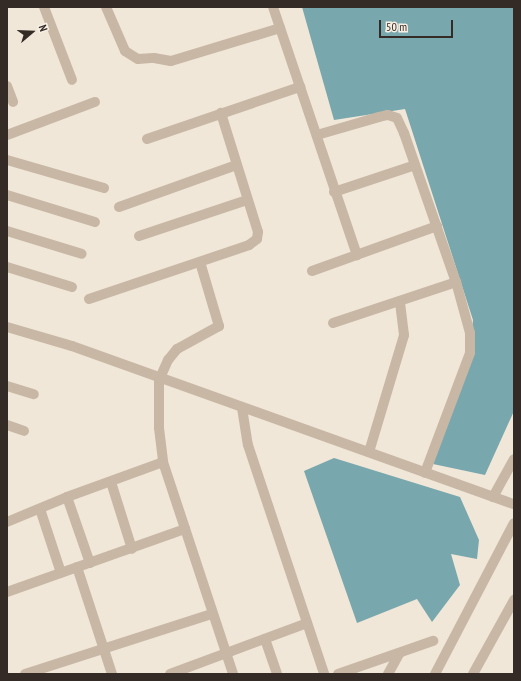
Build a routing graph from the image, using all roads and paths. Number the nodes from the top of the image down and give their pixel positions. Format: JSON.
{"nodes":[{"id":1,"x":44,"y":7,"type":"edge"},
{"id":2,"x":106,"y":7,"type":"edge"},
{"id":3,"x":273,"y":7,"type":"edge"},
{"id":4,"x":280,"y":28,"type":"junction"},
{"id":5,"x":72,"y":80,"type":"dead end"},
{"id":6,"x":7,"y":86,"type":"edge"},
{"id":7,"x":300,"y":87,"type":"junction"},
{"id":8,"x":13,"y":102,"type":"dead end"},
{"id":9,"x":95,"y":102,"type":"dead end"},
{"id":10,"x":221,"y":113,"type":"junction"},
{"id":11,"x":317,"y":134,"type":"junction"},
{"id":12,"x":7,"y":135,"type":"edge"},
{"id":13,"x":147,"y":139,"type":"dead end"},
{"id":14,"x":7,"y":160,"type":"edge"},
{"id":15,"x":236,"y":165,"type":"junction"},
{"id":16,"x":415,"y":165,"type":"junction"},
{"id":17,"x":104,"y":188,"type":"dead end"},
{"id":18,"x":334,"y":192,"type":"junction"},
{"id":19,"x":7,"y":196,"type":"edge"},
{"id":20,"x":247,"y":200,"type":"junction"},
{"id":21,"x":119,"y":207,"type":"dead end"},
{"id":22,"x":95,"y":222,"type":"dead end"},
{"id":23,"x":437,"y":226,"type":"junction"},
{"id":24,"x":7,"y":231,"type":"edge"},
{"id":25,"x":139,"y":236,"type":"dead end"},
{"id":26,"x":82,"y":254,"type":"dead end"},
{"id":27,"x":357,"y":255,"type":"junction"},
{"id":28,"x":200,"y":262,"type":"junction"},
{"id":29,"x":7,"y":267,"type":"edge"},
{"id":30,"x":312,"y":270,"type":"dead end"},
{"id":31,"x":456,"y":282,"type":"junction"},
{"id":32,"x":72,"y":287,"type":"dead end"},
{"id":33,"x":90,"y":299,"type":"dead end"},
{"id":34,"x":400,"y":302,"type":"junction"},
{"id":35,"x":333,"y":323,"type":"dead end"},
{"id":36,"x":7,"y":327,"type":"edge"},
{"id":37,"x":160,"y":380,"type":"junction"},
{"id":38,"x":7,"y":386,"type":"edge"},
{"id":39,"x":34,"y":394,"type":"dead end"},
{"id":40,"x":242,"y":408,"type":"junction"},
{"id":41,"x":7,"y":425,"type":"edge"},
{"id":42,"x":24,"y":431,"type":"dead end"},
{"id":43,"x":369,"y":452,"type":"junction"},
{"id":44,"x":514,"y":459,"type":"edge"},
{"id":45,"x":164,"y":462,"type":"junction"},
{"id":46,"x":425,"y":472,"type":"junction"},
{"id":47,"x":111,"y":482,"type":"junction"},
{"id":48,"x":67,"y":497,"type":"junction"},
{"id":49,"x":493,"y":497,"type":"junction"},
{"id":50,"x":514,"y":504,"type":"edge"},
{"id":51,"x":40,"y":509,"type":"junction"},
{"id":52,"x":10,"y":522,"type":"edge"},
{"id":53,"x":514,"y":523,"type":"edge"},
{"id":54,"x":185,"y":529,"type":"junction"},
{"id":55,"x":132,"y":549,"type":"junction"},
{"id":56,"x":90,"y":563,"type":"junction"},
{"id":57,"x":77,"y":567,"type":"junction"},
{"id":58,"x":61,"y":573,"type":"junction"},
{"id":59,"x":7,"y":592,"type":"edge"},
{"id":60,"x":514,"y":600,"type":"edge"},
{"id":61,"x":212,"y":614,"type":"junction"},
{"id":62,"x":307,"y":623,"type":"junction"},
{"id":63,"x":265,"y":639,"type":"junction"},
{"id":64,"x":433,"y":641,"type":"dead end"},
{"id":65,"x":104,"y":649,"type":"junction"},
{"id":66,"x":226,"y":654,"type":"junction"},
{"id":67,"x":399,"y":654,"type":"junction"},
{"id":68,"x":197,"y":669,"type":"edge"},
{"id":69,"x":25,"y":674,"type":"edge"},
{"id":70,"x":112,"y":674,"type":"edge"},
{"id":71,"x":170,"y":674,"type":"edge"},
{"id":72,"x":233,"y":674,"type":"edge"},
{"id":73,"x":277,"y":674,"type":"edge"},
{"id":74,"x":324,"y":674,"type":"edge"},
{"id":75,"x":338,"y":674,"type":"edge"},
{"id":76,"x":388,"y":674,"type":"edge"},
{"id":77,"x":435,"y":674,"type":"edge"},
{"id":78,"x":473,"y":674,"type":"edge"}],
"edges":[{"from":1,"to":5,"type":"street"},
{"from":2,"to":4,"type":"street"},
{"from":3,"to":4,"type":"street"},
{"from":4,"to":7,"type":"street"},
{"from":6,"to":8,"type":"street"},
{"from":7,"to":10,"type":"street"},
{"from":7,"to":11,"type":"street"},
{"from":9,"to":12,"type":"street"},
{"from":10,"to":13,"type":"street"},
{"from":10,"to":15,"type":"street"},
{"from":11,"to":16,"type":"street"},
{"from":11,"to":18,"type":"street"},
{"from":14,"to":17,"type":"street"},
{"from":15,"to":20,"type":"street"},
{"from":15,"to":21,"type":"street"},
{"from":16,"to":18,"type":"street"},
{"from":16,"to":23,"type":"street"},
{"from":18,"to":27,"type":"street"},
{"from":19,"to":22,"type":"street"},
{"from":20,"to":25,"type":"street"},
{"from":20,"to":28,"type":"street"},
{"from":23,"to":27,"type":"street"},
{"from":23,"to":31,"type":"street"},
{"from":24,"to":26,"type":"street"},
{"from":27,"to":30,"type":"street"},
{"from":28,"to":33,"type":"street"},
{"from":28,"to":37,"type":"street"},
{"from":29,"to":32,"type":"street"},
{"from":31,"to":34,"type":"street"},
{"from":31,"to":46,"type":"street"},
{"from":34,"to":35,"type":"street"},
{"from":34,"to":43,"type":"street"},
{"from":36,"to":37,"type":"street"},
{"from":37,"to":40,"type":"street"},
{"from":37,"to":45,"type":"street"},
{"from":38,"to":39,"type":"street"},
{"from":40,"to":43,"type":"street"},
{"from":40,"to":62,"type":"street"},
{"from":41,"to":42,"type":"street"},
{"from":43,"to":46,"type":"street"},
{"from":44,"to":49,"type":"street"},
{"from":45,"to":47,"type":"street"},
{"from":45,"to":54,"type":"street"},
{"from":46,"to":49,"type":"street"},
{"from":47,"to":48,"type":"street"},
{"from":47,"to":55,"type":"street"},
{"from":48,"to":51,"type":"street"},
{"from":48,"to":56,"type":"street"},
{"from":49,"to":50,"type":"street"},
{"from":51,"to":52,"type":"street"},
{"from":51,"to":58,"type":"street"},
{"from":53,"to":77,"type":"street"},
{"from":54,"to":55,"type":"street"},
{"from":54,"to":61,"type":"street"},
{"from":55,"to":56,"type":"street"},
{"from":56,"to":57,"type":"street"},
{"from":57,"to":58,"type":"street"},
{"from":57,"to":65,"type":"street"},
{"from":58,"to":59,"type":"street"},
{"from":60,"to":78,"type":"street"},
{"from":61,"to":65,"type":"street"},
{"from":61,"to":66,"type":"street"},
{"from":62,"to":63,"type":"street"},
{"from":62,"to":74,"type":"street"},
{"from":63,"to":66,"type":"street"},
{"from":63,"to":73,"type":"street"},
{"from":64,"to":67,"type":"street"},
{"from":65,"to":69,"type":"street"},
{"from":65,"to":70,"type":"street"},
{"from":66,"to":68,"type":"street"},
{"from":66,"to":72,"type":"street"},
{"from":67,"to":75,"type":"street"},
{"from":67,"to":76,"type":"street"},
{"from":68,"to":71,"type":"street"}]}
